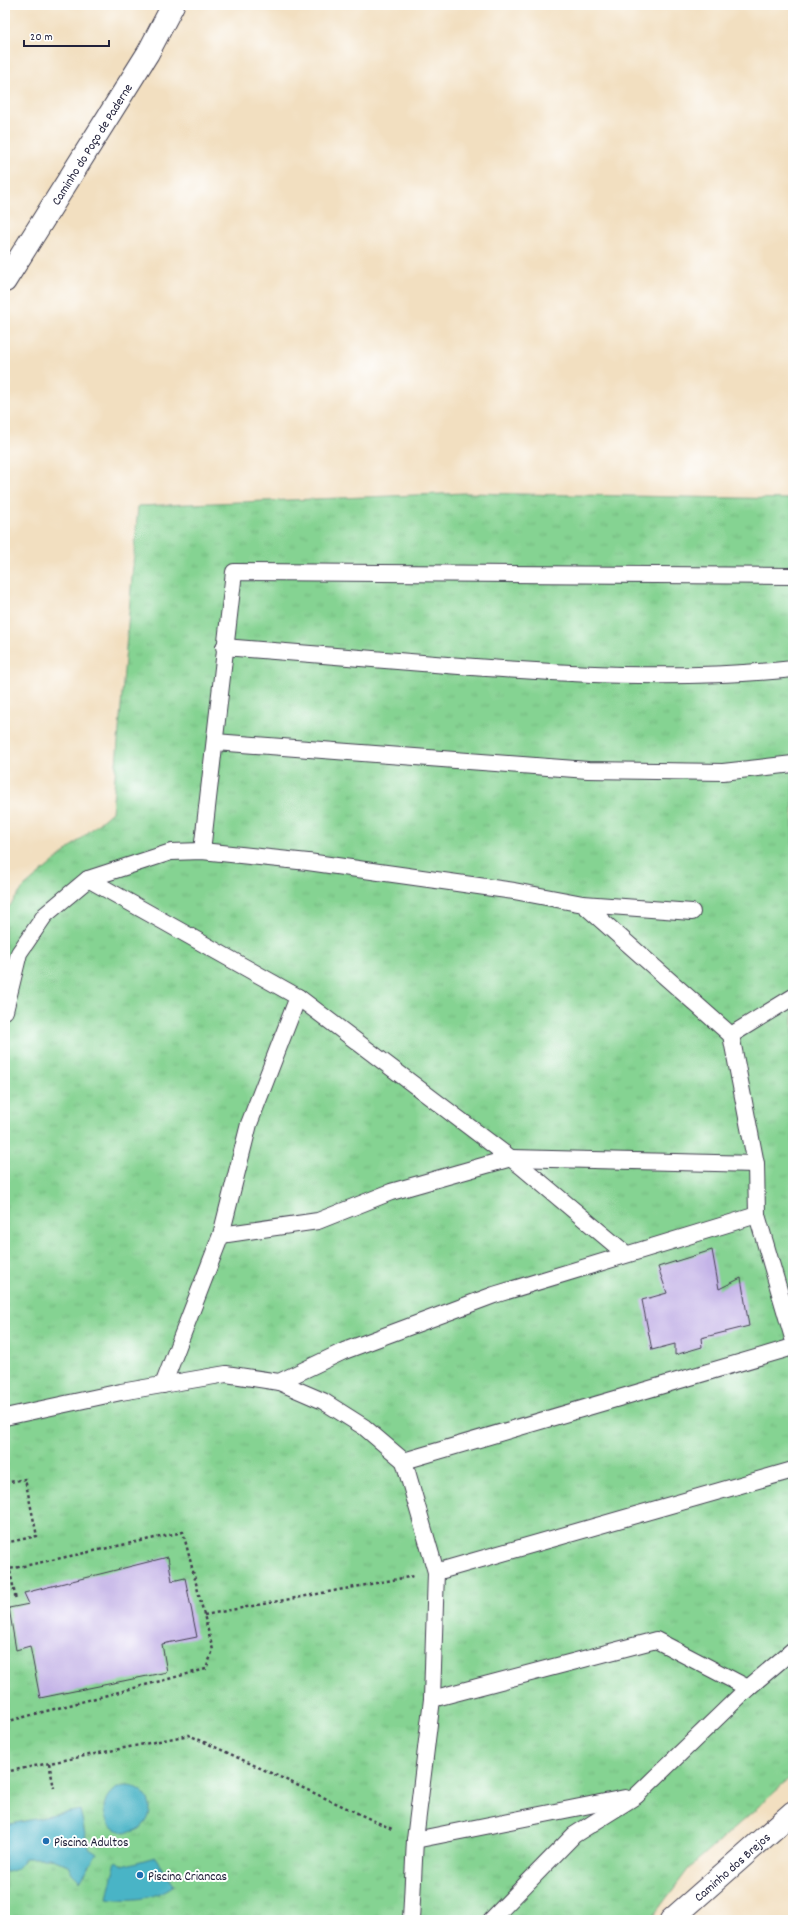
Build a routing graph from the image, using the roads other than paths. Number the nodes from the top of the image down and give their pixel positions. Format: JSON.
{"nodes":[{"id":1,"x":173,"y":5,"type":"edge"},
{"id":2,"x":5,"y":281,"type":"edge"},
{"id":3,"x":793,"y":576,"type":"edge"},
{"id":4,"x":224,"y":647,"type":"junction"},
{"id":5,"x":793,"y":668,"type":"edge"},
{"id":6,"x":215,"y":742,"type":"junction"},
{"id":7,"x":793,"y":764,"type":"edge"},
{"id":8,"x":202,"y":851,"type":"junction"},
{"id":9,"x":88,"y":879,"type":"junction"},
{"id":10,"x":583,"y":904,"type":"junction"},
{"id":11,"x":692,"y":912,"type":"dead end"},
{"id":12,"x":298,"y":997,"type":"junction"},
{"id":13,"x":793,"y":997,"type":"edge"},
{"id":14,"x":5,"y":1012,"type":"edge"},
{"id":15,"x":731,"y":1035,"type":"junction"},
{"id":16,"x":511,"y":1158,"type":"junction"},
{"id":17,"x":756,"y":1164,"type":"junction"},
{"id":18,"x":757,"y":1215,"type":"junction"},
{"id":19,"x":221,"y":1235,"type":"junction"},
{"id":20,"x":626,"y":1254,"type":"junction"},
{"id":21,"x":793,"y":1338,"type":"edge"},
{"id":22,"x":793,"y":1347,"type":"edge"},
{"id":23,"x":279,"y":1382,"type":"junction"},
{"id":24,"x":163,"y":1385,"type":"junction"},
{"id":25,"x":5,"y":1417,"type":"edge"},
{"id":26,"x":404,"y":1460,"type":"junction"},
{"id":27,"x":793,"y":1470,"type":"edge"},
{"id":28,"x":436,"y":1572,"type":"junction"},
{"id":29,"x":793,"y":1650,"type":"edge"},
{"id":30,"x":748,"y":1688,"type":"junction"},
{"id":31,"x":432,"y":1699,"type":"junction"},
{"id":32,"x":636,"y":1796,"type":"junction"},
{"id":33,"x":793,"y":1812,"type":"edge"},
{"id":34,"x":415,"y":1840,"type":"junction"},
{"id":35,"x":411,"y":1920,"type":"edge"},
{"id":36,"x":491,"y":1920,"type":"edge"},
{"id":37,"x":671,"y":1920,"type":"edge"}],
"edges":[{"from":1,"to":2,"type":"street","name":"Caminho do Poço de Paderne"},
{"from":3,"to":4,"type":"lane"},
{"from":4,"to":5,"type":"lane"},
{"from":4,"to":6,"type":"lane"},
{"from":6,"to":7,"type":"lane"},
{"from":6,"to":8,"type":"lane"},
{"from":8,"to":9,"type":"lane"},
{"from":8,"to":10,"type":"lane"},
{"from":9,"to":12,"type":"lane"},
{"from":9,"to":14,"type":"lane"},
{"from":10,"to":11,"type":"lane"},
{"from":10,"to":15,"type":"lane"},
{"from":12,"to":16,"type":"lane"},
{"from":12,"to":19,"type":"lane"},
{"from":13,"to":15,"type":"lane"},
{"from":15,"to":17,"type":"lane"},
{"from":16,"to":17,"type":"lane"},
{"from":16,"to":19,"type":"lane"},
{"from":16,"to":20,"type":"lane"},
{"from":17,"to":18,"type":"lane"},
{"from":18,"to":20,"type":"lane"},
{"from":18,"to":21,"type":"lane"},
{"from":19,"to":24,"type":"lane"},
{"from":20,"to":23,"type":"lane"},
{"from":22,"to":26,"type":"lane"},
{"from":23,"to":24,"type":"lane"},
{"from":23,"to":26,"type":"lane"},
{"from":24,"to":25,"type":"lane"},
{"from":26,"to":28,"type":"lane"},
{"from":27,"to":28,"type":"lane"},
{"from":28,"to":31,"type":"lane"},
{"from":29,"to":30,"type":"lane"},
{"from":30,"to":31,"type":"lane"},
{"from":30,"to":32,"type":"lane"},
{"from":31,"to":34,"type":"lane"},
{"from":32,"to":34,"type":"lane"},
{"from":32,"to":36,"type":"lane"},
{"from":33,"to":37,"type":"street","name":"Caminho dos Brejos"},
{"from":34,"to":35,"type":"lane"}]}
